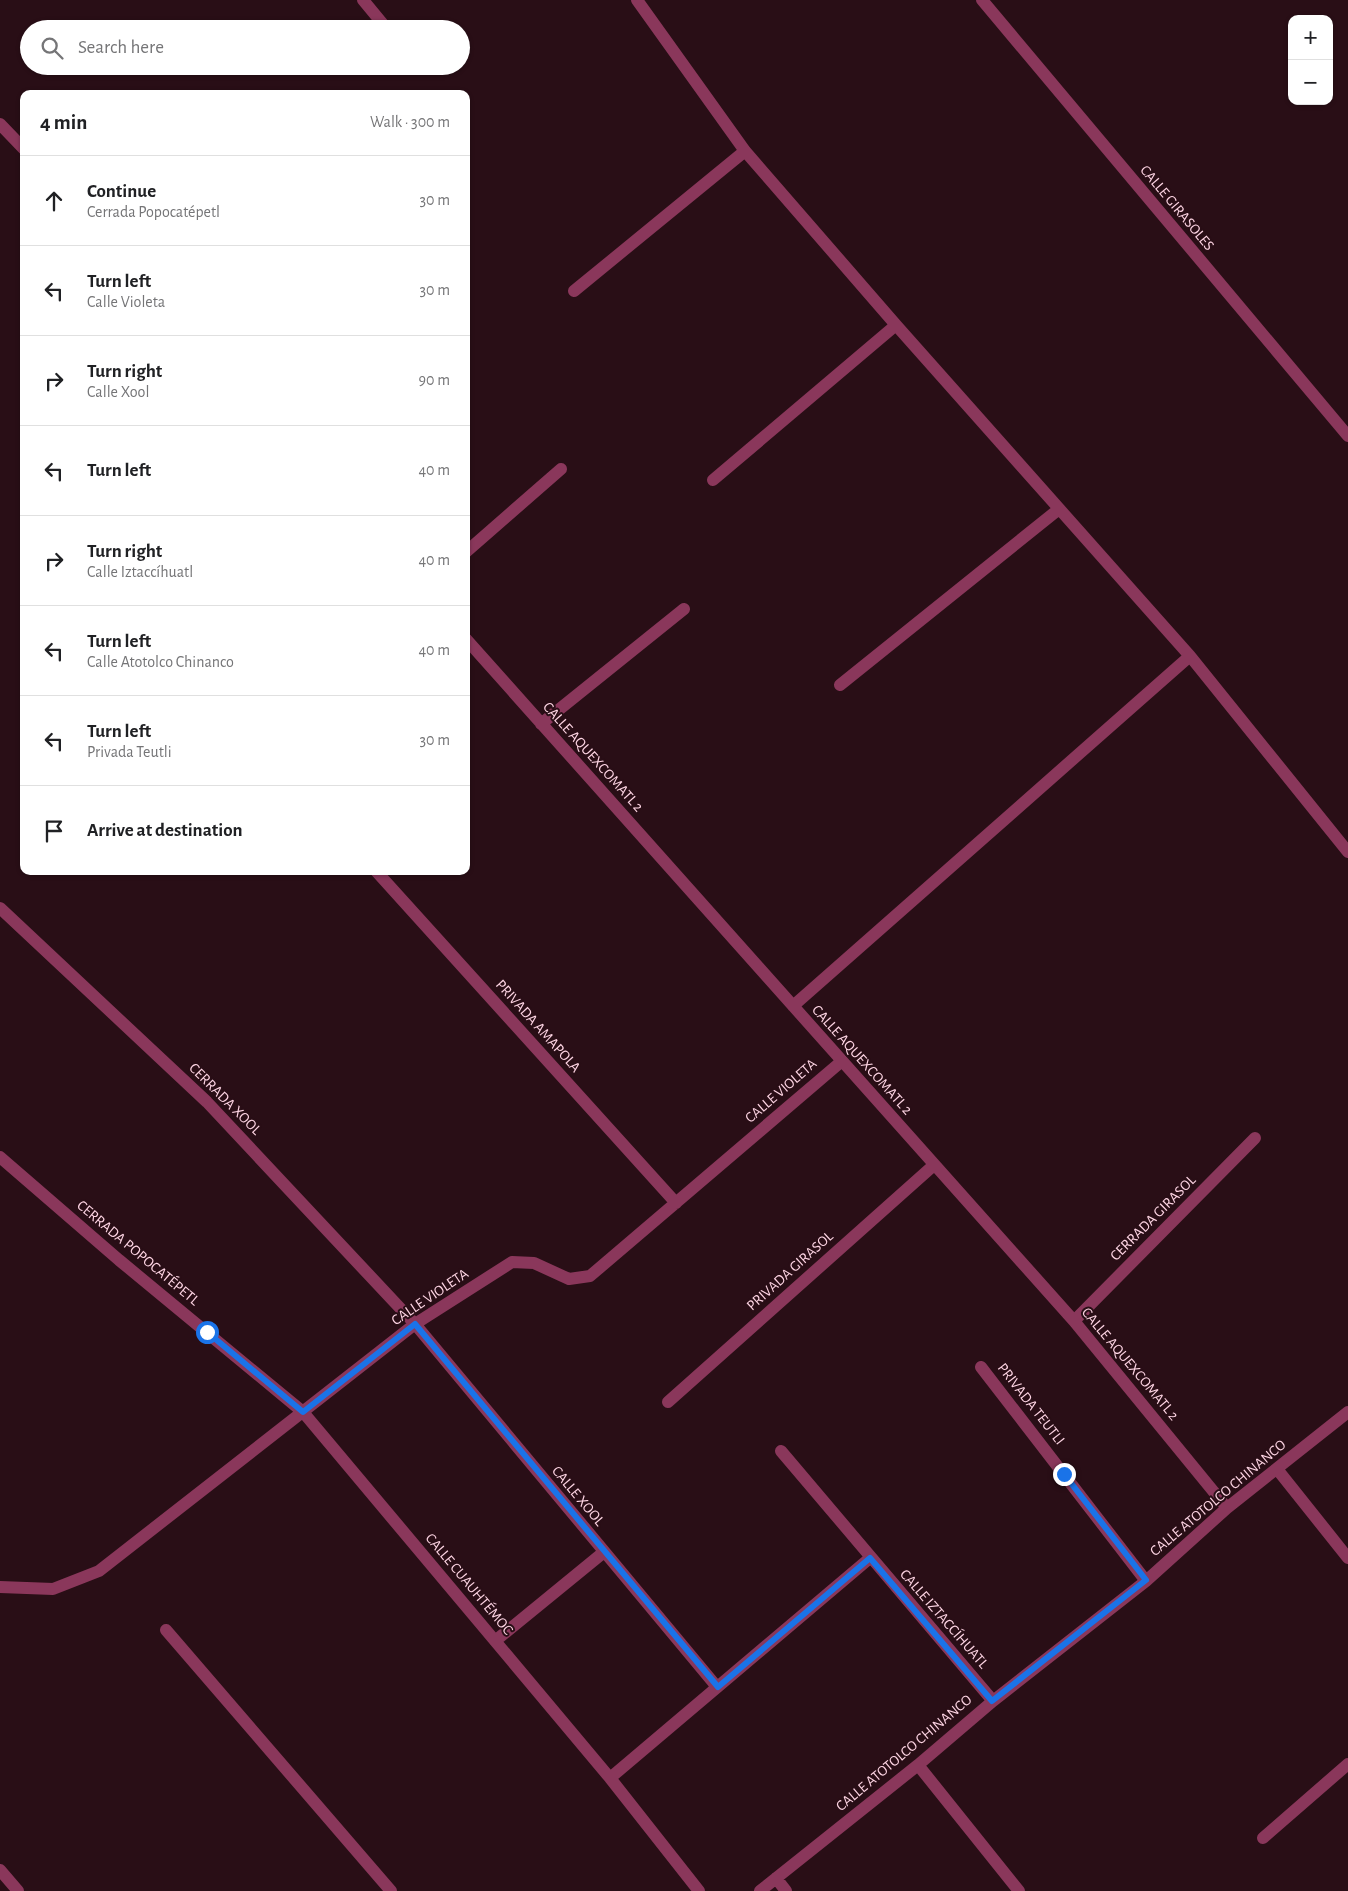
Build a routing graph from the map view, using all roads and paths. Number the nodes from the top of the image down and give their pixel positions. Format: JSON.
{"nodes":[{"id":1,"x":363,"y":0,"type":"edge"},
{"id":2,"x":637,"y":0,"type":"edge"},
{"id":3,"x":982,"y":0,"type":"edge"},
{"id":4,"x":380,"y":20,"type":"edge"},
{"id":5,"x":0,"y":124,"type":"edge"},
{"id":6,"x":20,"y":145,"type":"edge"},
{"id":7,"x":744,"y":151,"type":"junction"},
{"id":8,"x":574,"y":291,"type":"dead end"},
{"id":9,"x":896,"y":325,"type":"junction"},
{"id":10,"x":1348,"y":436,"type":"edge"},
{"id":11,"x":562,"y":469,"type":"dead end"},
{"id":12,"x":713,"y":480,"type":"dead end"},
{"id":13,"x":1059,"y":508,"type":"junction"},
{"id":14,"x":470,"y":549,"type":"edge"},
{"id":15,"x":684,"y":609,"type":"dead end"},
{"id":16,"x":470,"y":644,"type":"edge"},
{"id":17,"x":1190,"y":656,"type":"junction"},
{"id":18,"x":840,"y":685,"type":"dead end"},
{"id":19,"x":541,"y":724,"type":"junction"},
{"id":20,"x":1348,"y":852,"type":"edge"},
{"id":21,"x":380,"y":875,"type":"edge"},
{"id":22,"x":0,"y":908,"type":"edge"},
{"id":23,"x":793,"y":1006,"type":"junction"},
{"id":24,"x":842,"y":1061,"type":"junction"},
{"id":25,"x":1255,"y":1138,"type":"dead end"},
{"id":26,"x":0,"y":1157,"type":"edge"},
{"id":27,"x":934,"y":1165,"type":"junction"},
{"id":28,"x":676,"y":1203,"type":"junction"},
{"id":29,"x":1074,"y":1322,"type":"junction"},
{"id":30,"x":415,"y":1324,"type":"junction"},
{"id":31,"x":981,"y":1366,"type":"dead end"},
{"id":32,"x":668,"y":1402,"type":"dead end"},
{"id":33,"x":303,"y":1412,"type":"junction"},
{"id":34,"x":1348,"y":1412,"type":"edge"},
{"id":35,"x":781,"y":1451,"type":"dead end"},
{"id":36,"x":1277,"y":1469,"type":"junction"},
{"id":37,"x":1228,"y":1508,"type":"junction"},
{"id":38,"x":604,"y":1552,"type":"junction"},
{"id":39,"x":870,"y":1558,"type":"junction"},
{"id":40,"x":1348,"y":1558,"type":"edge"},
{"id":41,"x":1146,"y":1580,"type":"junction"},
{"id":42,"x":0,"y":1587,"type":"edge"},
{"id":43,"x":166,"y":1630,"type":"dead end"},
{"id":44,"x":495,"y":1641,"type":"junction"},
{"id":45,"x":718,"y":1687,"type":"junction"},
{"id":46,"x":992,"y":1701,"type":"junction"},
{"id":47,"x":1348,"y":1764,"type":"edge"},
{"id":48,"x":918,"y":1765,"type":"junction"},
{"id":49,"x":610,"y":1778,"type":"junction"},
{"id":50,"x":1263,"y":1838,"type":"dead end"},
{"id":51,"x":0,"y":1870,"type":"edge"},
{"id":52,"x":776,"y":1878,"type":"junction"},
{"id":53,"x":18,"y":1891,"type":"edge"},
{"id":54,"x":391,"y":1891,"type":"edge"},
{"id":55,"x":699,"y":1891,"type":"edge"},
{"id":56,"x":760,"y":1891,"type":"edge"},
{"id":57,"x":786,"y":1891,"type":"edge"},
{"id":58,"x":1019,"y":1891,"type":"edge"}],
"edges":[{"from":1,"to":4,"type":"street"},
{"from":2,"to":7,"type":"street"},
{"from":3,"to":10,"type":"street","name":"CALLE GIRASOLES"},
{"from":5,"to":6,"type":"street"},
{"from":7,"to":8,"type":"street"},
{"from":7,"to":9,"type":"street"},
{"from":9,"to":12,"type":"street"},
{"from":9,"to":13,"type":"street"},
{"from":11,"to":14,"type":"street"},
{"from":13,"to":17,"type":"street"},
{"from":13,"to":18,"type":"street"},
{"from":15,"to":19,"type":"street"},
{"from":16,"to":19,"type":"street","name":"CALLE AQUEXCOMATL 2"},
{"from":17,"to":20,"type":"street"},
{"from":17,"to":23,"type":"street"},
{"from":19,"to":23,"type":"street","name":"CALLE AQUEXCOMATL 2"},
{"from":21,"to":28,"type":"street","name":"PRIVADA AMAPOLA"},
{"from":22,"to":30,"type":"street","name":"CERRADA XOOL"},
{"from":23,"to":24,"type":"street","name":"CALLE AQUEXCOMATL 2"},
{"from":24,"to":27,"type":"street","name":"CALLE AQUEXCOMATL 2"},
{"from":24,"to":28,"type":"street","name":"CALLE VIOLETA"},
{"from":25,"to":29,"type":"street","name":"CERRADA GIRASOL"},
{"from":26,"to":33,"type":"street","name":"CERRADA POPOCATÉPETL"},
{"from":27,"to":29,"type":"street","name":"CALLE AQUEXCOMATL 2"},
{"from":27,"to":32,"type":"street","name":"PRIVADA GIRASOL"},
{"from":28,"to":30,"type":"street","name":"CALLE VIOLETA"},
{"from":29,"to":37,"type":"street","name":"CALLE AQUEXCOMATL 2"},
{"from":30,"to":33,"type":"street","name":"CALLE VIOLETA"},
{"from":30,"to":38,"type":"street","name":"CALLE XOOL"},
{"from":31,"to":41,"type":"street","name":"PRIVADA TEUTLI"},
{"from":33,"to":42,"type":"street","name":"CALLE VIOLETA"},
{"from":33,"to":44,"type":"street","name":"CALLE CUAUHTÉMOC"},
{"from":34,"to":36,"type":"street","name":"CALLE ATOTOLCO CHINANCO"},
{"from":35,"to":39,"type":"street","name":"CALLE IZTACCÍHUATL"},
{"from":36,"to":37,"type":"street","name":"CALLE ATOTOLCO CHINANCO"},
{"from":36,"to":40,"type":"street"},
{"from":37,"to":41,"type":"street","name":"CALLE ATOTOLCO CHINANCO"},
{"from":38,"to":44,"type":"street"},
{"from":38,"to":45,"type":"street","name":"CALLE XOOL"},
{"from":39,"to":45,"type":"street"},
{"from":39,"to":46,"type":"street","name":"CALLE IZTACCÍHUATL"},
{"from":41,"to":46,"type":"street","name":"CALLE ATOTOLCO CHINANCO"},
{"from":43,"to":54,"type":"street"},
{"from":44,"to":49,"type":"street","name":"CALLE CUAUHTÉMOC"},
{"from":45,"to":49,"type":"street"},
{"from":46,"to":48,"type":"street","name":"CALLE ATOTOLCO CHINANCO"},
{"from":47,"to":50,"type":"street"},
{"from":48,"to":52,"type":"street","name":"CALLE ATOTOLCO CHINANCO"},
{"from":48,"to":58,"type":"street"},
{"from":49,"to":55,"type":"street","name":"CALLE CUAUHTÉMOC"},
{"from":51,"to":53,"type":"street"},
{"from":52,"to":56,"type":"street","name":"CALLE ATOTOLCO CHINANCO"},
{"from":52,"to":57,"type":"street"}]}
